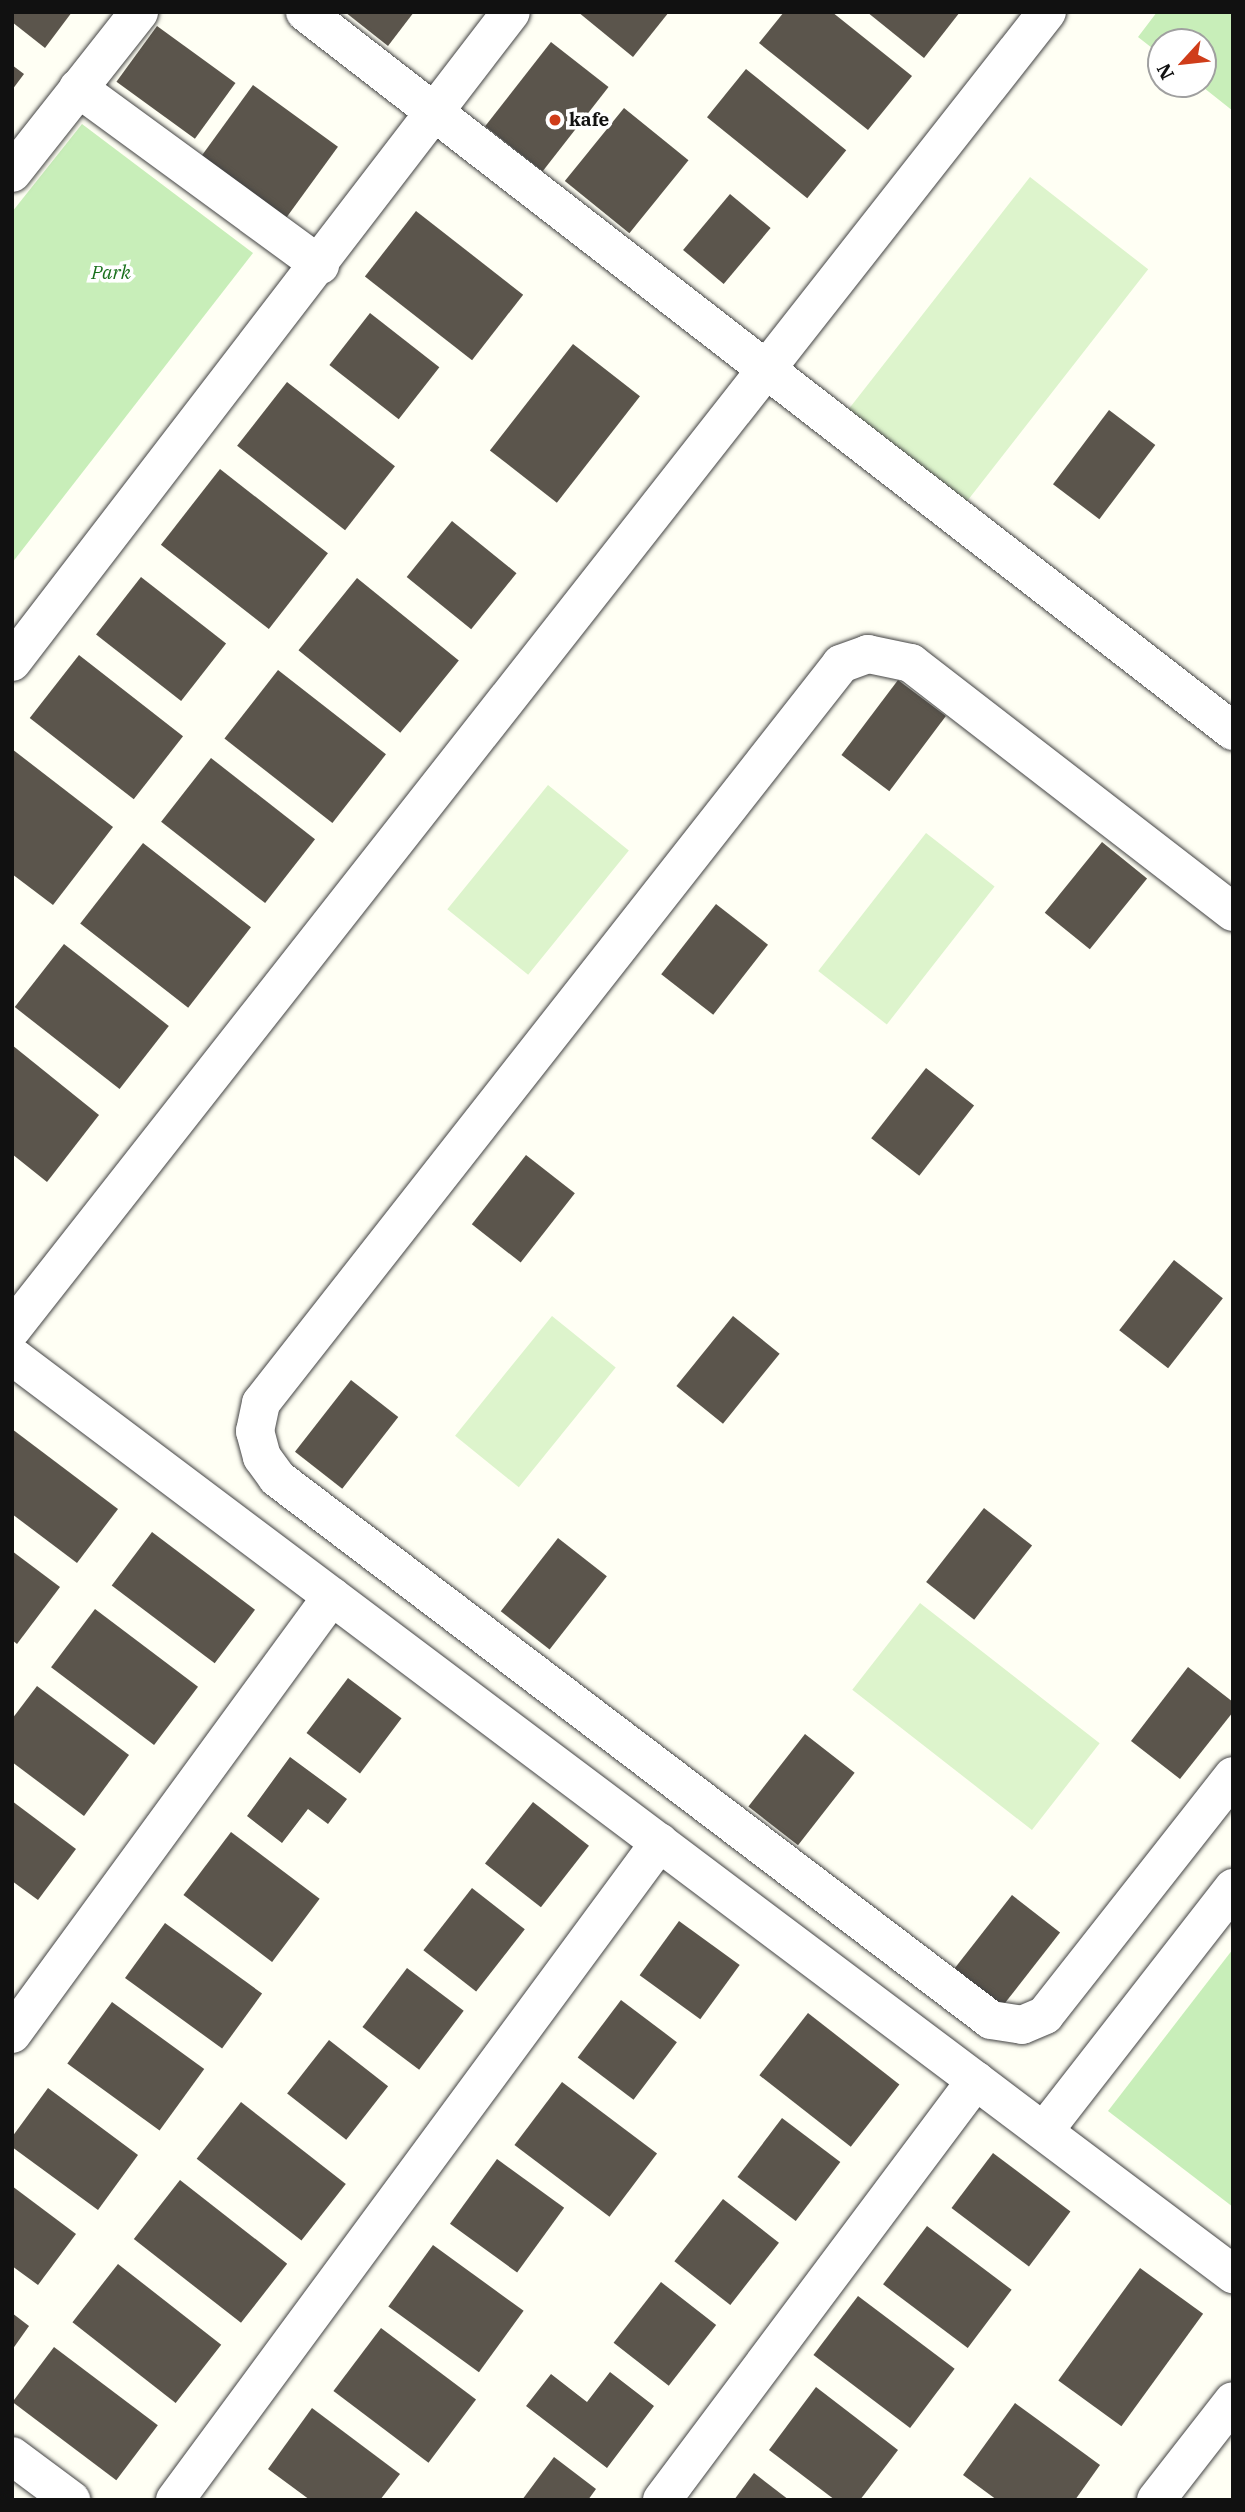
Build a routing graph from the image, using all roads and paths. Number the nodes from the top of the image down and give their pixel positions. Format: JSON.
{"nodes":[{"id":1,"x":139,"y":12,"type":"edge"},
{"id":2,"x":305,"y":12,"type":"edge"},
{"id":3,"x":511,"y":12,"type":"edge"},
{"id":4,"x":1047,"y":12,"type":"edge"},
{"id":5,"x":78,"y":88,"type":"junction"},
{"id":6,"x":433,"y":111,"type":"junction"},
{"id":7,"x":12,"y":173,"type":"edge"},
{"id":8,"x":320,"y":265,"type":"junction"},
{"id":9,"x":770,"y":372,"type":"junction"},
{"id":10,"x":12,"y":662,"type":"edge"},
{"id":11,"x":1233,"y":731,"type":"edge"},
{"id":12,"x":1233,"y":912,"type":"edge"},
{"id":13,"x":12,"y":1329,"type":"edge"},
{"id":14,"x":12,"y":1356,"type":"edge"},
{"id":15,"x":332,"y":1596,"type":"junction"},
{"id":16,"x":1233,"y":1776,"type":"edge"},
{"id":17,"x":660,"y":1843,"type":"junction"},
{"id":18,"x":1233,"y":1888,"type":"edge"},
{"id":19,"x":12,"y":2034,"type":"edge"},
{"id":20,"x":976,"y":2080,"type":"junction"},
{"id":21,"x":1044,"y":2132,"type":"junction"},
{"id":22,"x":1233,"y":2274,"type":"edge"},
{"id":23,"x":1233,"y":2401,"type":"edge"},
{"id":24,"x":12,"y":2456,"type":"edge"},
{"id":25,"x":71,"y":2500,"type":"edge"},
{"id":26,"x":175,"y":2500,"type":"edge"},
{"id":27,"x":662,"y":2500,"type":"edge"},
{"id":28,"x":1156,"y":2500,"type":"edge"}],
"edges":[{"from":1,"to":5,"type":"street"},
{"from":2,"to":6,"type":"street"},
{"from":3,"to":6,"type":"street"},
{"from":4,"to":9,"type":"street"},
{"from":5,"to":7,"type":"street"},
{"from":5,"to":8,"type":"street"},
{"from":6,"to":8,"type":"street"},
{"from":6,"to":9,"type":"street"},
{"from":8,"to":10,"type":"street"},
{"from":9,"to":11,"type":"street"},
{"from":9,"to":13,"type":"street"},
{"from":12,"to":16,"type":"street"},
{"from":14,"to":15,"type":"street"},
{"from":15,"to":17,"type":"street"},
{"from":15,"to":19,"type":"street"},
{"from":17,"to":20,"type":"street"},
{"from":17,"to":26,"type":"street"},
{"from":18,"to":21,"type":"street"},
{"from":20,"to":21,"type":"street"},
{"from":20,"to":27,"type":"street"},
{"from":21,"to":22,"type":"street"},
{"from":23,"to":28,"type":"street"},
{"from":24,"to":25,"type":"street"}]}
